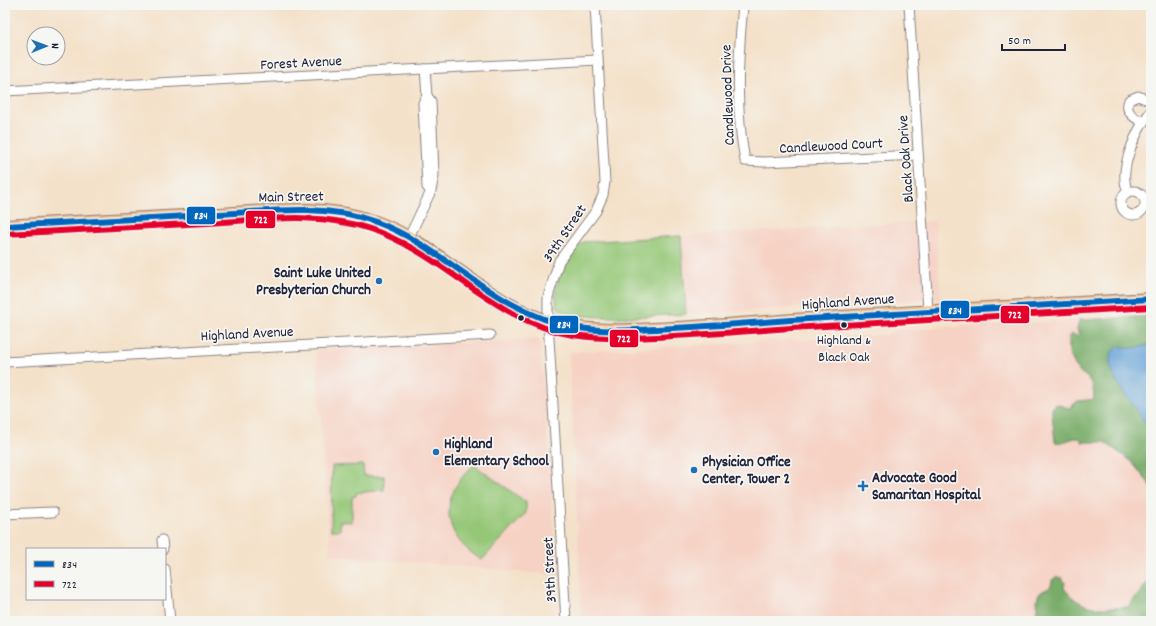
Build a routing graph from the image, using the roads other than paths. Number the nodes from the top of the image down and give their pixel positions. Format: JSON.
{"nodes":[{"id":1,"x":595,"y":5,"type":"edge"},
{"id":2,"x":743,"y":5,"type":"edge"},
{"id":3,"x":909,"y":5,"type":"edge"},
{"id":4,"x":598,"y":60,"type":"junction"},
{"id":5,"x":425,"y":69,"type":"junction"},
{"id":6,"x":5,"y":91,"type":"edge"},
{"id":7,"x":1151,"y":101,"type":"edge"},
{"id":8,"x":1151,"y":111,"type":"edge"},
{"id":9,"x":1143,"y":122,"type":"junction"},
{"id":10,"x":918,"y":155,"type":"junction"},
{"id":11,"x":744,"y":161,"type":"joint"},
{"id":12,"x":1128,"y":192,"type":"dead end"},
{"id":13,"x":5,"y":226,"type":"edge"},
{"id":14,"x":409,"y":237,"type":"junction"},
{"id":15,"x":1151,"y":299,"type":"edge"},
{"id":16,"x":928,"y":311,"type":"junction"},
{"id":17,"x":548,"y":322,"type":"junction"},
{"id":18,"x":490,"y":335,"type":"dead end"},
{"id":19,"x":5,"y":362,"type":"edge"},
{"id":20,"x":53,"y":512,"type":"dead end"},
{"id":21,"x":5,"y":514,"type":"edge"},
{"id":22,"x":166,"y":579,"type":"edge"},
{"id":23,"x":170,"y":621,"type":"edge"},
{"id":24,"x":566,"y":621,"type":"edge"}],
"edges":[{"from":1,"to":4,"type":"street","name":"39th Street"},
{"from":2,"to":11,"type":"street","name":"Candlewood Drive"},
{"from":3,"to":10,"type":"street","name":"Black Oak Drive"},
{"from":4,"to":5,"type":"street","name":"Forest Avenue"},
{"from":4,"to":17,"type":"street","name":"39th Street"},
{"from":5,"to":6,"type":"street","name":"Forest Avenue"},
{"from":5,"to":14,"type":"street"},
{"from":7,"to":9,"type":"street"},
{"from":8,"to":9,"type":"street"},
{"from":9,"to":12,"type":"street"},
{"from":10,"to":11,"type":"street","name":"Candlewood Court"},
{"from":10,"to":16,"type":"street","name":"Black Oak Drive"},
{"from":13,"to":14,"type":"main road","name":"Main Street"},
{"from":14,"to":17,"type":"main road","name":"Main Street"},
{"from":15,"to":16,"type":"main road","name":"Highland Avenue"},
{"from":16,"to":17,"type":"main road","name":"Highland Avenue"},
{"from":17,"to":24,"type":"street","name":"39th Street"},
{"from":18,"to":19,"type":"street","name":"Highland Avenue"},
{"from":20,"to":21,"type":"street"},
{"from":22,"to":23,"type":"street"}]}
